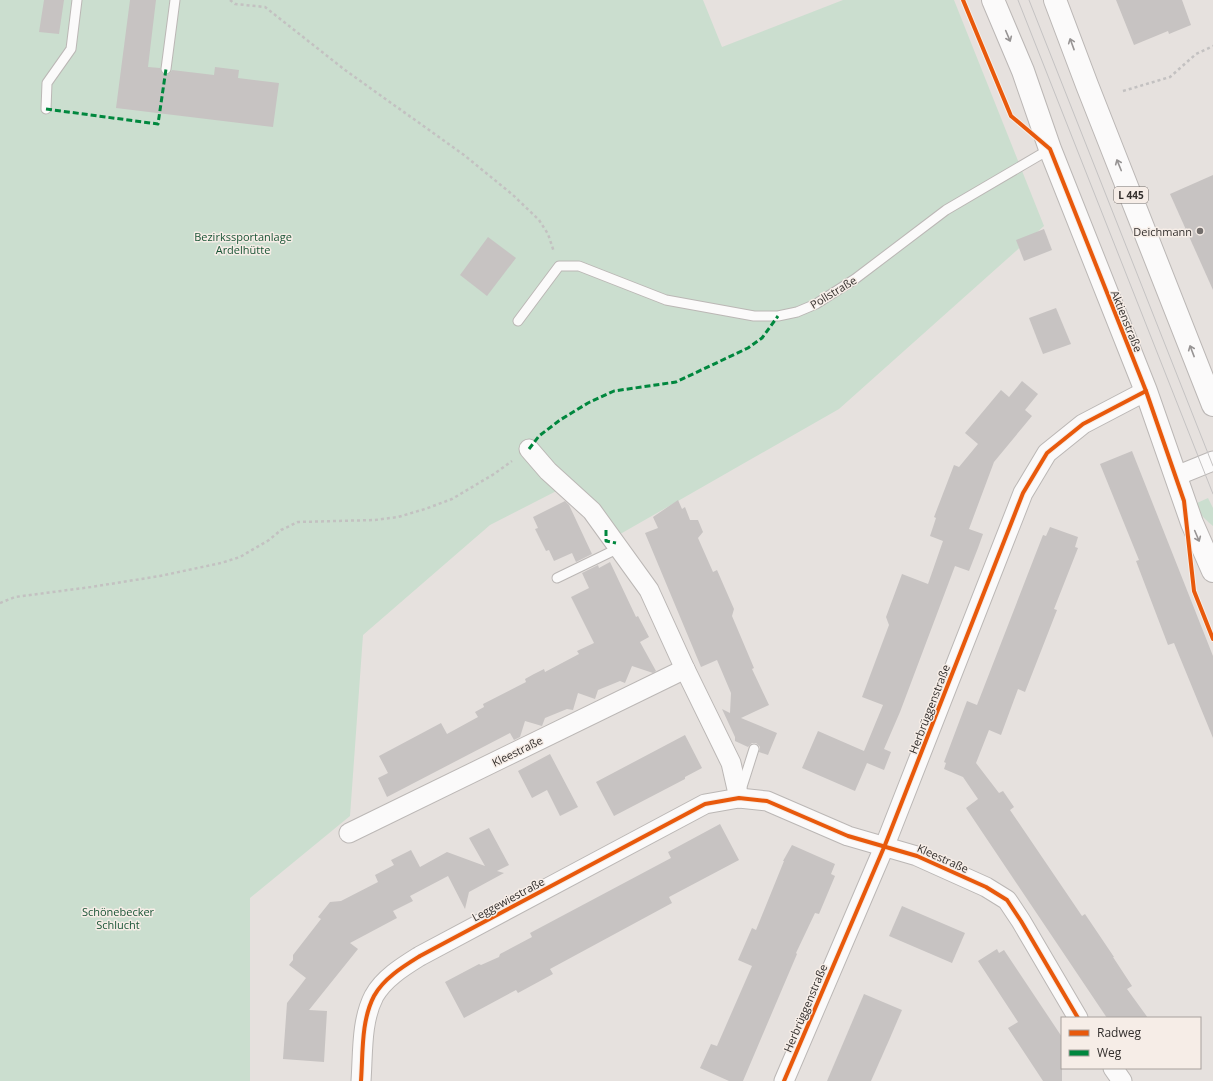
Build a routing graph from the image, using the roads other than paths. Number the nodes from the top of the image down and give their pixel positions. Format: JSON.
{"nodes":[{"id":1,"x":77,"y":0,"type":"edge"},
{"id":2,"x":175,"y":0,"type":"edge"},
{"id":3,"x":993,"y":0,"type":"edge"},
{"id":4,"x":1055,"y":0,"type":"edge"},
{"id":5,"x":166,"y":69,"type":"dead end"},
{"id":6,"x":46,"y":109,"type":"dead end"},
{"id":7,"x":1050,"y":149,"type":"junction"},
{"id":8,"x":518,"y":321,"type":"dead end"},
{"id":9,"x":1146,"y":391,"type":"junction"},
{"id":10,"x":1213,"y":405,"type":"edge"},
{"id":11,"x":529,"y":449,"type":"road end"},
{"id":12,"x":1213,"y":461,"type":"edge"},
{"id":13,"x":1176,"y":476,"type":"junction"},
{"id":14,"x":619,"y":548,"type":"junction"},
{"id":15,"x":1213,"y":571,"type":"edge"},
{"id":16,"x":556,"y":578,"type":"dead end"},
{"id":17,"x":685,"y":669,"type":"junction"},
{"id":18,"x":754,"y":749,"type":"dead end"},
{"id":19,"x":739,"y":798,"type":"junction"},
{"id":20,"x":349,"y":833,"type":"dead end"},
{"id":21,"x":885,"y":845,"type":"junction"},
{"id":22,"x":1077,"y":1017,"type":"edge"},
{"id":23,"x":1114,"y":1069,"type":"edge"},
{"id":24,"x":361,"y":1081,"type":"edge"},
{"id":25,"x":784,"y":1081,"type":"edge"},
{"id":26,"x":1122,"y":1081,"type":"edge"}],
"edges":[{"from":1,"to":6,"type":"lane"},
{"from":2,"to":5,"type":"lane"},
{"from":3,"to":7,"type":"main road","name":"Aktienstraße","one_way":true},
{"from":10,"to":4,"type":"main road","number":"L 445","one_way":true},
{"from":7,"to":8,"type":"lane","name":"Pollstraße"},
{"from":7,"to":9,"type":"main road","name":"Aktienstraße"},
{"from":9,"to":13,"type":"main road","name":"Aktienstraße"},
{"from":9,"to":21,"type":"street","name":"Herbrüggenstraße"},
{"from":11,"to":14,"type":"street"},
{"from":12,"to":13,"type":"street"},
{"from":13,"to":15,"type":"main road","name":"Aktienstraße","one_way":true},
{"from":14,"to":16,"type":"lane"},
{"from":14,"to":17,"type":"street"},
{"from":17,"to":19,"type":"street"},
{"from":17,"to":20,"type":"street","name":"Kleestraße"},
{"from":18,"to":19,"type":"lane"},
{"from":19,"to":21,"type":"street","name":"Kleestraße"},
{"from":19,"to":24,"type":"street","name":"Leggewiestraße"},
{"from":21,"to":22,"type":"street","name":"Kleestraße"},
{"from":21,"to":25,"type":"street","name":"Herbrüggenstraße"},
{"from":23,"to":26,"type":"street"}]}
